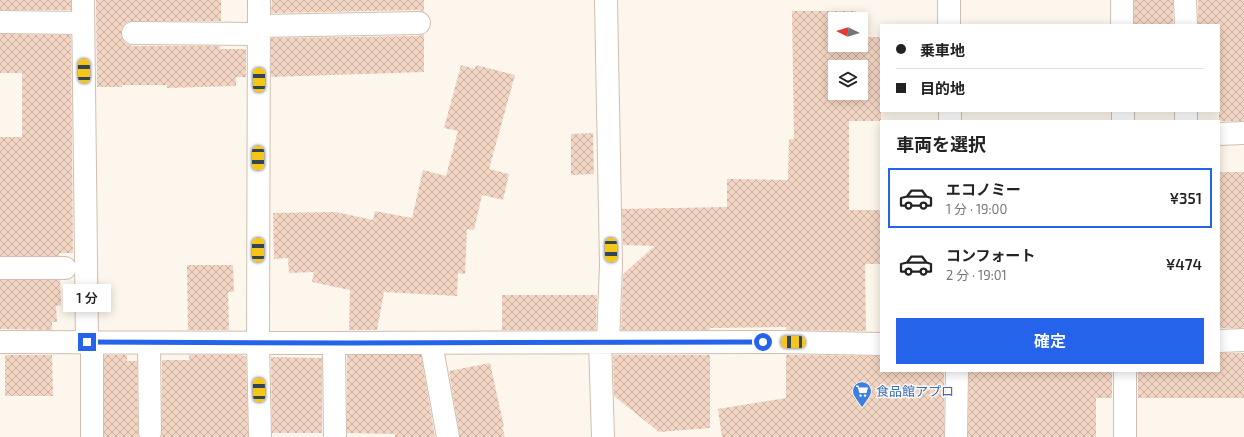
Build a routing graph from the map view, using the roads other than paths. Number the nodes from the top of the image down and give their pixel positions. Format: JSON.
{"nodes":[{"id":1,"x":83,"y":0,"type":"edge"},
{"id":2,"x":259,"y":0,"type":"edge"},
{"id":3,"x":606,"y":0,"type":"edge"},
{"id":4,"x":949,"y":0,"type":"edge"},
{"id":5,"x":1122,"y":0,"type":"edge"},
{"id":6,"x":1186,"y":0,"type":"edge"},
{"id":7,"x":0,"y":22,"type":"edge"},
{"id":8,"x":83,"y":23,"type":"junction"},
{"id":9,"x":419,"y":23,"type":"dead end"},
{"id":10,"x":950,"y":24,"type":"edge"},
{"id":11,"x":1122,"y":24,"type":"edge"},
{"id":12,"x":1186,"y":24,"type":"edge"},
{"id":13,"x":259,"y":30,"type":"junction"},
{"id":14,"x":133,"y":33,"type":"dead end"},
{"id":15,"x":1220,"y":134,"type":"edge"},
{"id":16,"x":1244,"y":134,"type":"edge"},
{"id":17,"x":0,"y":268,"type":"edge"},
{"id":18,"x":65,"y":268,"type":"dead end"},
{"id":19,"x":1244,"y":340,"type":"edge"},
{"id":20,"x":1220,"y":341,"type":"edge"},
{"id":21,"x":0,"y":342,"type":"edge"},
{"id":22,"x":89,"y":342,"type":"junction"},
{"id":23,"x":604,"y":342,"type":"junction"},
{"id":24,"x":149,"y":343,"type":"junction"},
{"id":25,"x":258,"y":343,"type":"junction"},
{"id":26,"x":334,"y":343,"type":"junction"},
{"id":27,"x":431,"y":343,"type":"junction"},
{"id":28,"x":880,"y":344,"type":"edge"},
{"id":29,"x":957,"y":372,"type":"edge"},
{"id":30,"x":1125,"y":372,"type":"edge"},
{"id":31,"x":150,"y":432,"type":"dead end"},
{"id":32,"x":92,"y":437,"type":"edge"},
{"id":33,"x":260,"y":437,"type":"edge"},
{"id":34,"x":335,"y":437,"type":"edge"},
{"id":35,"x":448,"y":437,"type":"edge"},
{"id":36,"x":603,"y":437,"type":"edge"},
{"id":37,"x":956,"y":437,"type":"edge"},
{"id":38,"x":1125,"y":437,"type":"edge"}],
"edges":[{"from":1,"to":8,"type":"street"},
{"from":2,"to":13,"type":"street"},
{"from":3,"to":23,"type":"street"},
{"from":4,"to":10,"type":"street"},
{"from":5,"to":11,"type":"street"},
{"from":6,"to":12,"type":"street"},
{"from":7,"to":8,"type":"street"},
{"from":8,"to":22,"type":"street"},
{"from":9,"to":13,"type":"street"},
{"from":13,"to":14,"type":"street"},
{"from":13,"to":25,"type":"street"},
{"from":15,"to":16,"type":"street"},
{"from":17,"to":18,"type":"street"},
{"from":19,"to":20,"type":"street"},
{"from":21,"to":22,"type":"street"},
{"from":22,"to":24,"type":"street"},
{"from":22,"to":32,"type":"street"},
{"from":23,"to":27,"type":"street"},
{"from":23,"to":28,"type":"street"},
{"from":23,"to":36,"type":"street"},
{"from":24,"to":25,"type":"street"},
{"from":24,"to":31,"type":"street"},
{"from":25,"to":26,"type":"street"},
{"from":25,"to":33,"type":"street"},
{"from":26,"to":27,"type":"street"},
{"from":26,"to":34,"type":"street"},
{"from":27,"to":35,"type":"street"},
{"from":29,"to":37,"type":"street"},
{"from":30,"to":38,"type":"street"}]}
